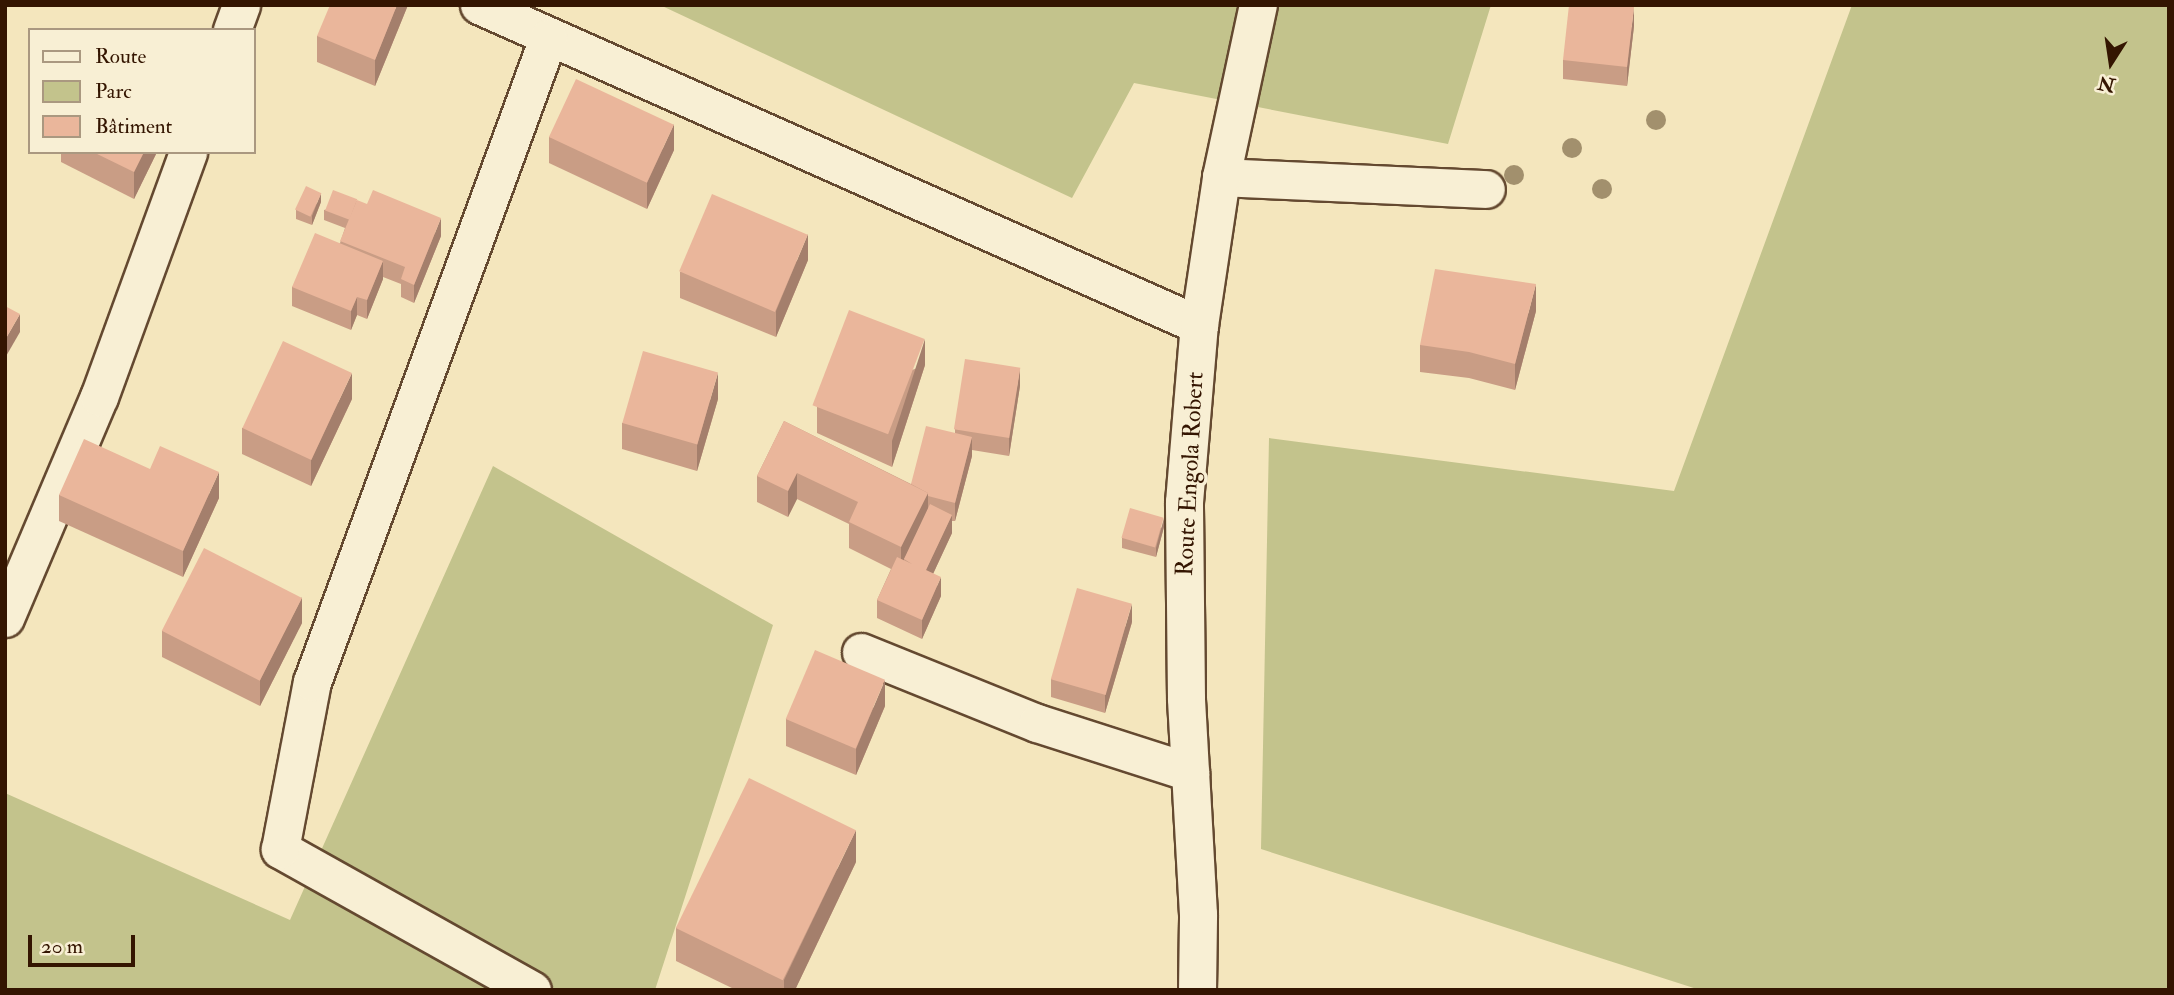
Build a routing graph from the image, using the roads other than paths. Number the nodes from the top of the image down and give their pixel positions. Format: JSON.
{"nodes":[{"id":1,"x":241,"y":5,"type":"edge"},
{"id":2,"x":479,"y":5,"type":"edge"},
{"id":3,"x":1258,"y":5,"type":"edge"},
{"id":4,"x":233,"y":28,"type":"edge"},
{"id":5,"x":548,"y":38,"type":"junction"},
{"id":6,"x":187,"y":154,"type":"edge"},
{"id":7,"x":1221,"y":177,"type":"junction"},
{"id":8,"x":1486,"y":189,"type":"dead end"},
{"id":9,"x":1199,"y":325,"type":"junction"},
{"id":10,"x":5,"y":618,"type":"edge"},
{"id":11,"x":861,"y":652,"type":"dead end"},
{"id":12,"x":1190,"y":772,"type":"junction"},
{"id":13,"x":532,"y":990,"type":"edge"},
{"id":14,"x":1197,"y":990,"type":"edge"}],
"edges":[{"from":1,"to":4,"type":"street"},
{"from":2,"to":5,"type":"street"},
{"from":3,"to":7,"type":"street","name":"Route Engola Robert"},
{"from":5,"to":9,"type":"street"},
{"from":5,"to":13,"type":"street"},
{"from":6,"to":10,"type":"street"},
{"from":7,"to":8,"type":"street"},
{"from":7,"to":9,"type":"street","name":"Route Engola Robert"},
{"from":9,"to":12,"type":"street","name":"Route Engola Robert"},
{"from":11,"to":12,"type":"street"},
{"from":12,"to":14,"type":"street","name":"Route Engola Robert"}]}
